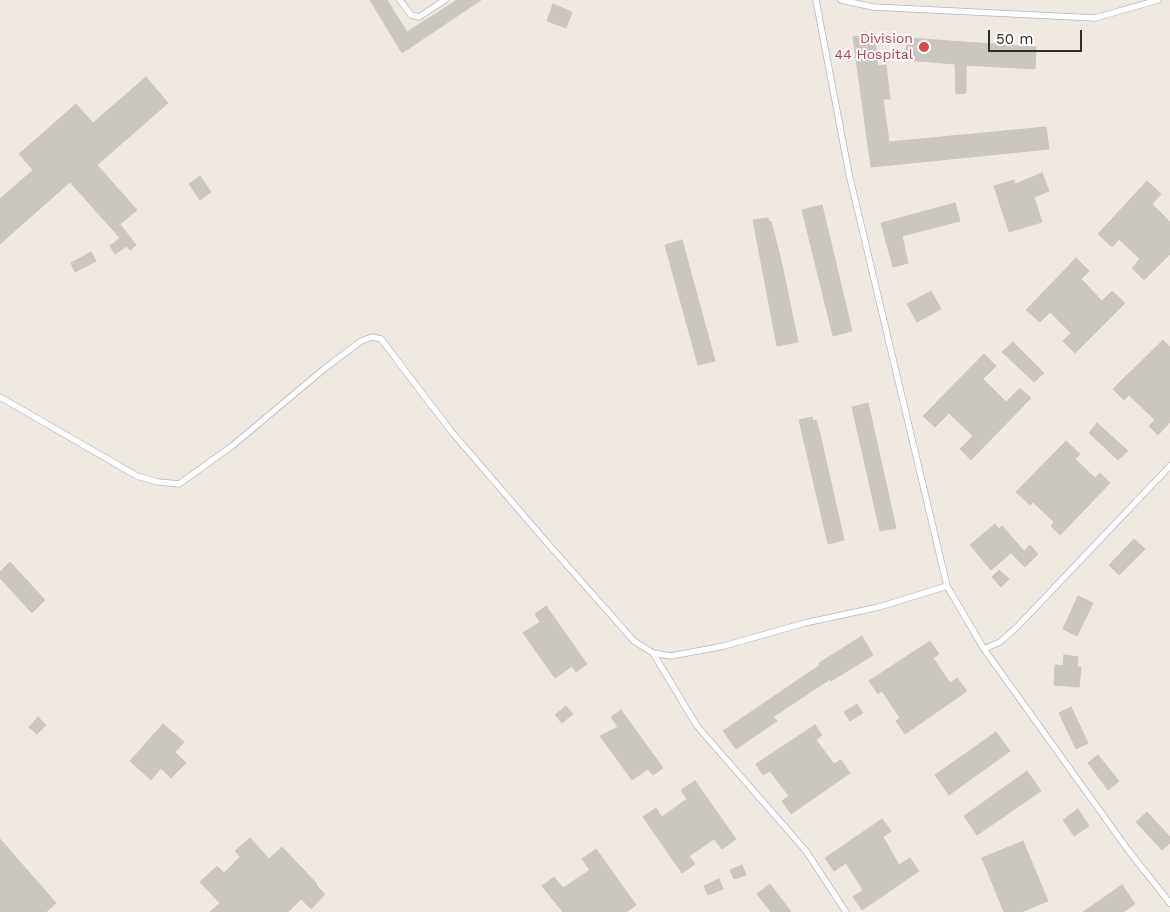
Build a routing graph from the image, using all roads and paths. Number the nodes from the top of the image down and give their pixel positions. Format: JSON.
{"nodes":[{"id":1,"x":400,"y":0,"type":"edge"},
{"id":2,"x":445,"y":0,"type":"edge"},
{"id":3,"x":816,"y":0,"type":"edge"},
{"id":4,"x":841,"y":0,"type":"edge"},
{"id":5,"x":1158,"y":0,"type":"edge"},
{"id":6,"x":0,"y":397,"type":"edge"},
{"id":7,"x":1170,"y":466,"type":"edge"},
{"id":8,"x":947,"y":586,"type":"junction"},
{"id":9,"x":984,"y":649,"type":"junction"},
{"id":10,"x":653,"y":653,"type":"junction"},
{"id":11,"x":1170,"y":903,"type":"edge"},
{"id":12,"x":846,"y":912,"type":"edge"}],
"edges":[{"from":1,"to":2,"type":"lane"},
{"from":3,"to":8,"type":"lane"},
{"from":4,"to":5,"type":"lane"},
{"from":6,"to":10,"type":"lane"},
{"from":7,"to":9,"type":"lane"},
{"from":8,"to":9,"type":"lane"},
{"from":8,"to":10,"type":"lane"},
{"from":9,"to":11,"type":"lane"},
{"from":10,"to":12,"type":"lane"}]}
